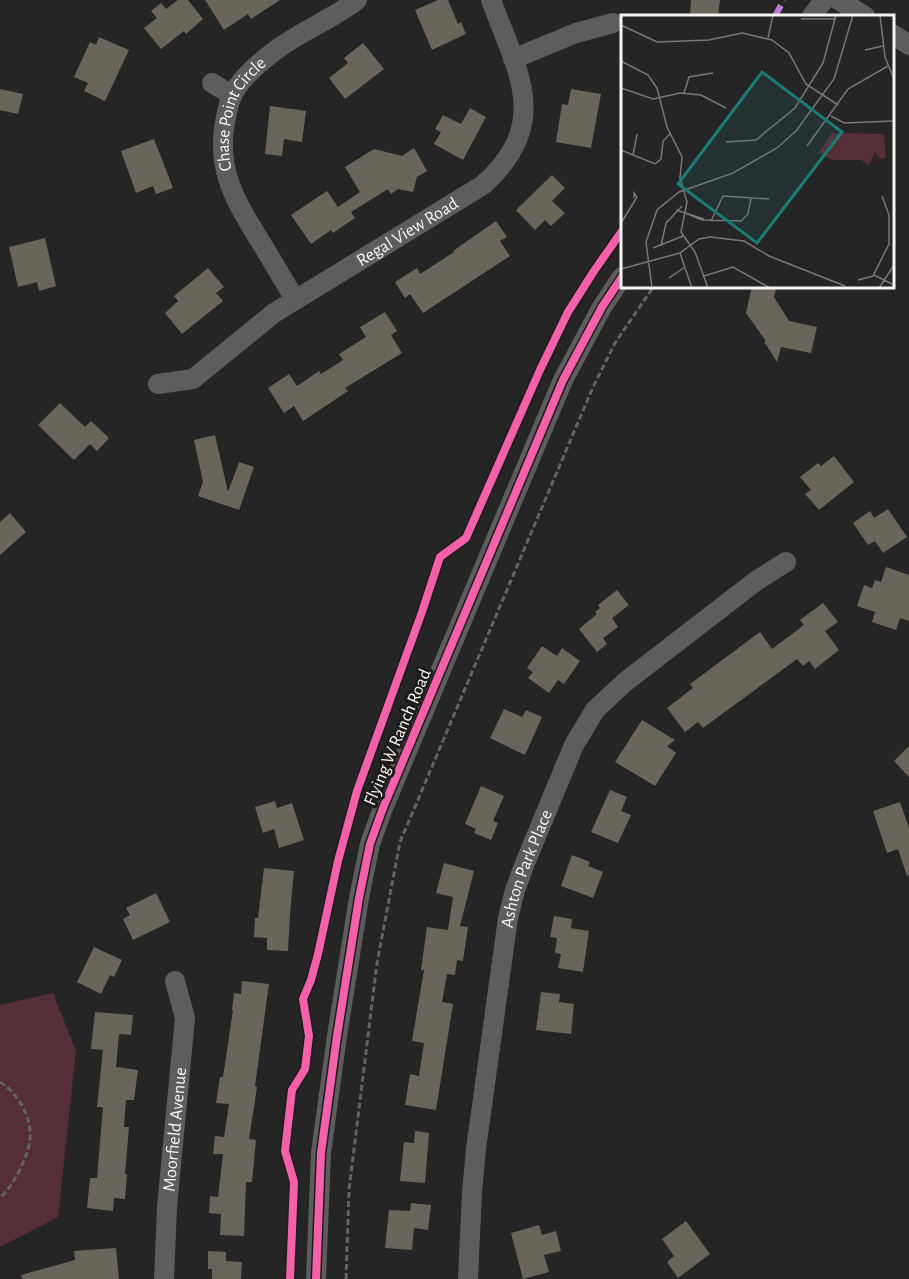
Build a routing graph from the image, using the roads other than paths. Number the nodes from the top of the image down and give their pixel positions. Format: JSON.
{"nodes":[{"id":1,"x":357,"y":0,"type":"edge"},
{"id":2,"x":491,"y":0,"type":"edge"},
{"id":3,"x":824,"y":0,"type":"edge"},
{"id":4,"x":838,"y":0,"type":"edge"},
{"id":5,"x":813,"y":15,"type":"edge"},
{"id":6,"x":863,"y":15,"type":"edge"},
{"id":7,"x":612,"y":23,"type":"dead end"},
{"id":8,"x":894,"y":35,"type":"edge"},
{"id":9,"x":909,"y":45,"type":"edge"},
{"id":10,"x":513,"y":59,"type":"junction"},
{"id":11,"x":212,"y":83,"type":"dead end"},
{"id":12,"x":232,"y":95,"type":"junction"},
{"id":13,"x":621,"y":278,"type":"edge"},
{"id":14,"x":295,"y":299,"type":"junction"},
{"id":15,"x":159,"y":384,"type":"dead end"},
{"id":16,"x":786,"y":562,"type":"dead end"},
{"id":17,"x":175,"y":981,"type":"dead end"},
{"id":18,"x":164,"y":1279,"type":"edge"},
{"id":19,"x":316,"y":1279,"type":"edge"},
{"id":20,"x":468,"y":1279,"type":"edge"}],
"edges":[{"from":1,"to":12,"type":"street","name":"Chase Point Circle"},
{"from":2,"to":10,"type":"street","name":"Regal View Road"},
{"from":3,"to":5,"type":"street"},
{"from":4,"to":6,"type":"street"},
{"from":7,"to":10,"type":"street"},
{"from":8,"to":9,"type":"street"},
{"from":10,"to":14,"type":"street","name":"Regal View Road"},
{"from":11,"to":12,"type":"street"},
{"from":12,"to":14,"type":"street","name":"Chase Point Circle"},
{"from":13,"to":19,"type":"street","name":"Flying W Ranch Road"},
{"from":14,"to":15,"type":"street","name":"Regal View Road"},
{"from":16,"to":20,"type":"street","name":"Ashton Park Place"},
{"from":17,"to":18,"type":"street","name":"Moorfield Avenue"}]}
